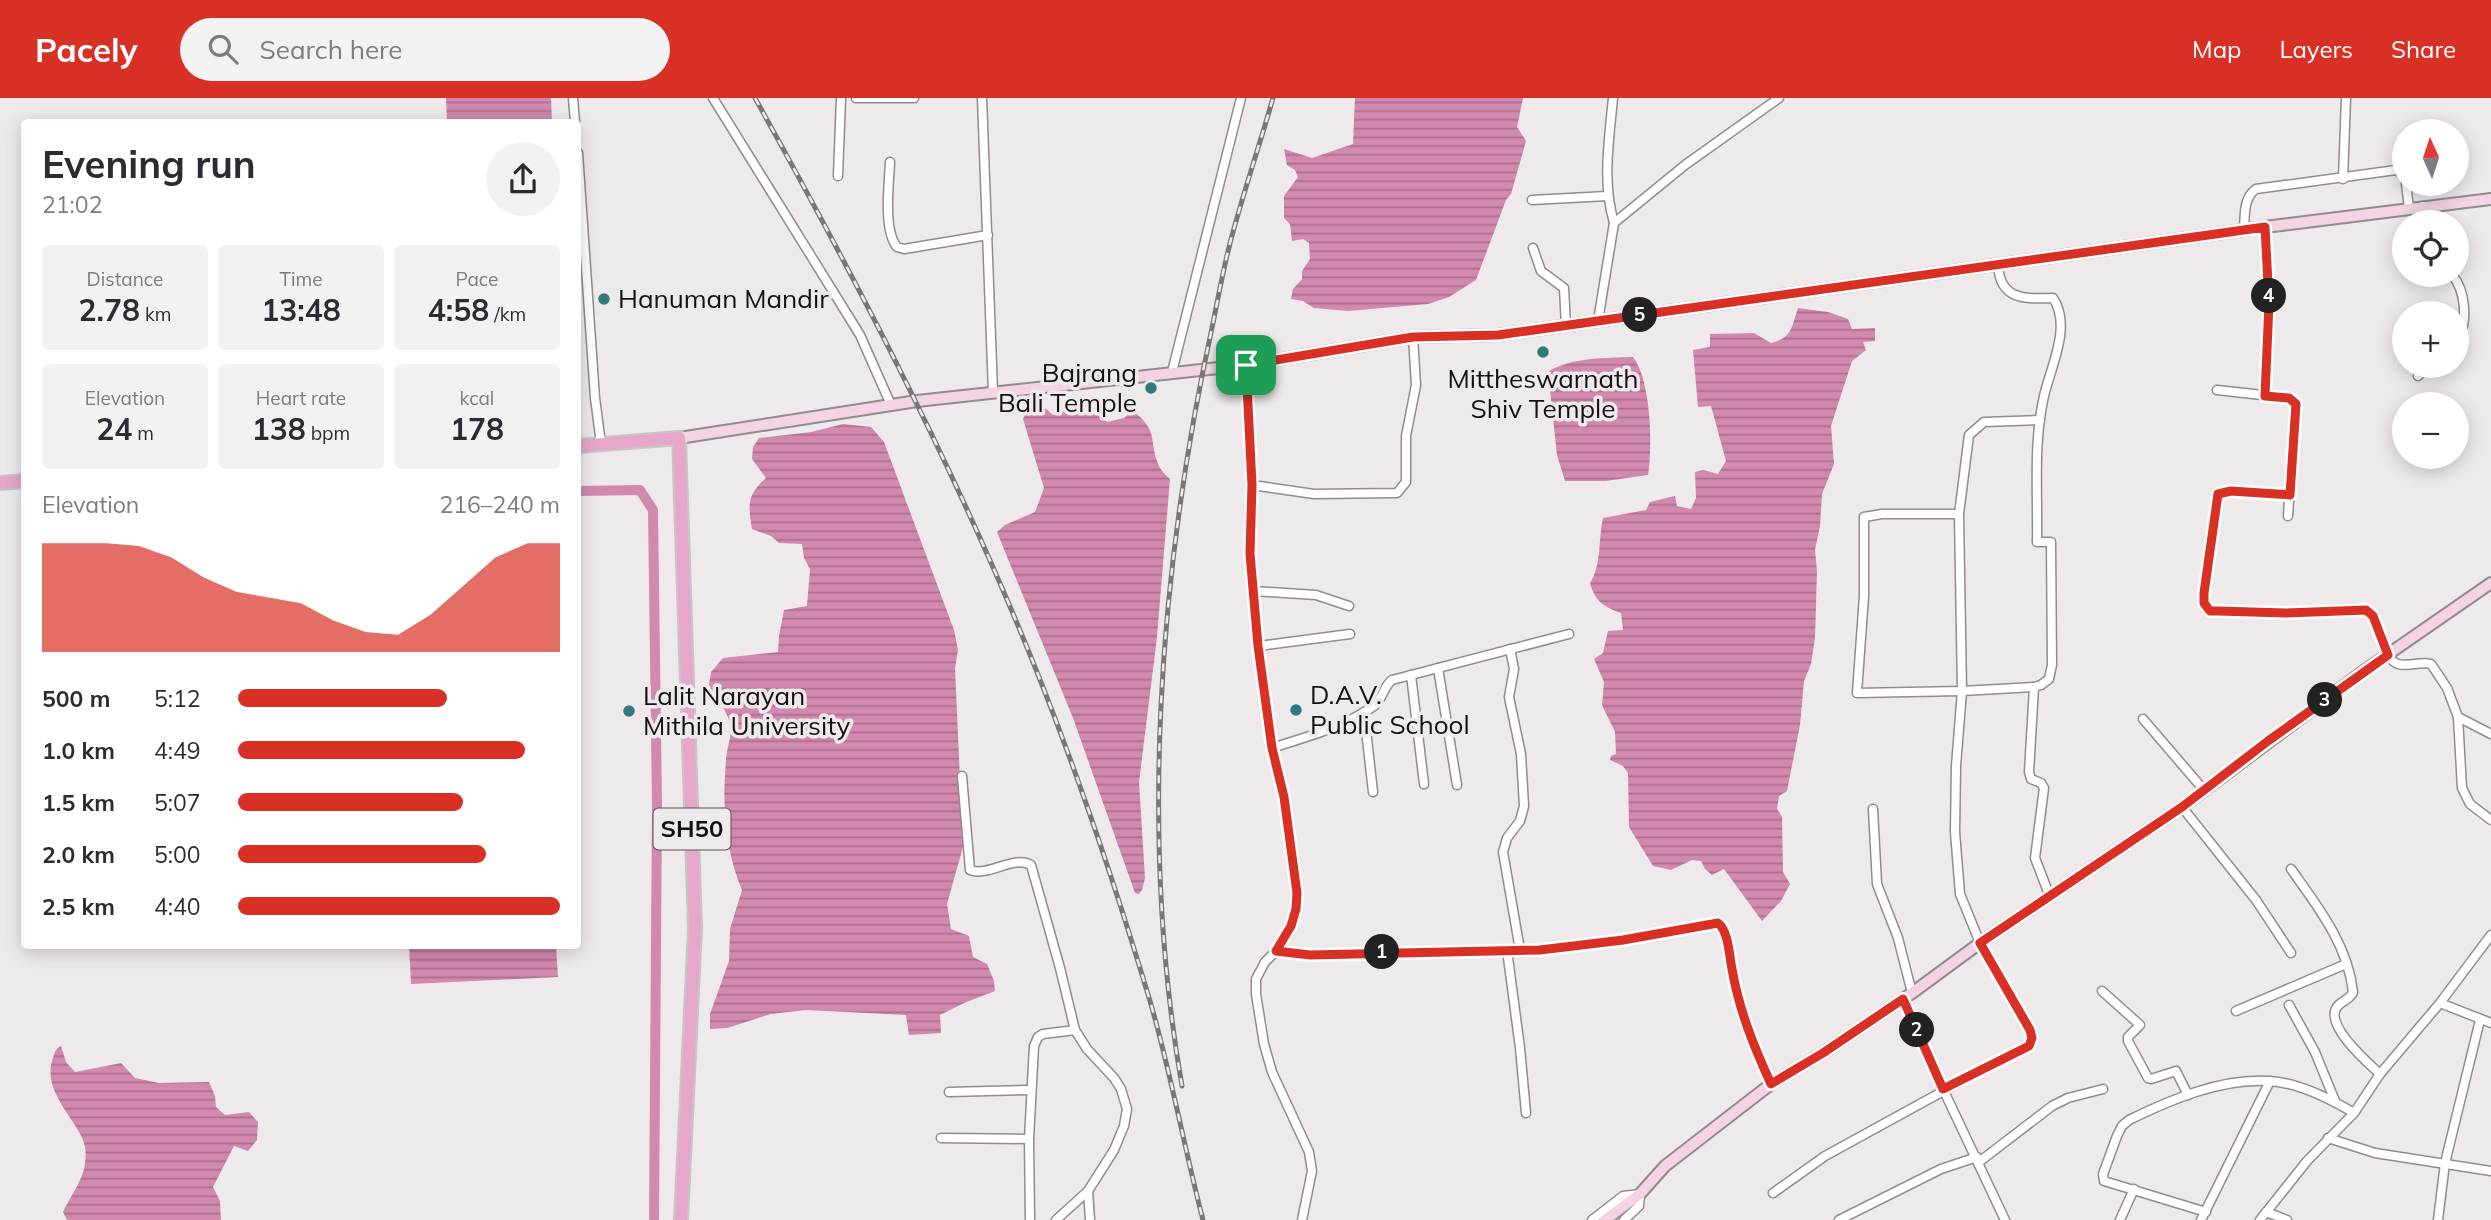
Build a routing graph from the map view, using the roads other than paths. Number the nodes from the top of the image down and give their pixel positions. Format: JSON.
{"nodes":[{"id":1,"x":573,"y":98,"type":"edge"},
{"id":2,"x":713,"y":98,"type":"edge"},
{"id":3,"x":841,"y":98,"type":"edge"},
{"id":4,"x":856,"y":98,"type":"edge"},
{"id":5,"x":914,"y":98,"type":"edge"},
{"id":6,"x":982,"y":98,"type":"edge"},
{"id":7,"x":1241,"y":98,"type":"edge"},
{"id":8,"x":1613,"y":98,"type":"edge"},
{"id":9,"x":1779,"y":98,"type":"edge"},
{"id":10,"x":2346,"y":98,"type":"edge"},
{"id":11,"x":575,"y":119,"type":"edge"},
{"id":12,"x":890,"y":162,"type":"dead end"},
{"id":13,"x":2392,"y":171,"type":"edge"},
{"id":14,"x":838,"y":176,"type":"dead end"},
{"id":15,"x":2343,"y":179,"type":"junction"},
{"id":16,"x":581,"y":194,"type":"edge"},
{"id":17,"x":1607,"y":195,"type":"junction"},
{"id":18,"x":2408,"y":196,"type":"edge"},
{"id":19,"x":2491,"y":199,"type":"edge"},
{"id":20,"x":1532,"y":200,"type":"dead end"},
{"id":21,"x":2423,"y":206,"type":"junction"},
{"id":22,"x":2409,"y":208,"type":"junction"},
{"id":23,"x":2424,"y":210,"type":"edge"},
{"id":24,"x":1614,"y":223,"type":"junction"},
{"id":25,"x":2265,"y":227,"type":"junction"},
{"id":26,"x":2244,"y":230,"type":"junction"},
{"id":27,"x":988,"y":235,"type":"junction"},
{"id":28,"x":1533,"y":248,"type":"dead end"},
{"id":29,"x":1998,"y":264,"type":"junction"},
{"id":30,"x":1598,"y":321,"type":"junction"},
{"id":31,"x":1566,"y":326,"type":"junction"},
{"id":32,"x":1413,"y":337,"type":"junction"},
{"id":33,"x":1246,"y":365,"type":"junction"},
{"id":34,"x":1172,"y":372,"type":"junction"},
{"id":35,"x":2217,"y":390,"type":"dead end"},
{"id":36,"x":993,"y":392,"type":"junction"},
{"id":37,"x":2265,"y":396,"type":"junction"},
{"id":38,"x":891,"y":405,"type":"junction"},
{"id":39,"x":2040,"y":420,"type":"junction"},
{"id":40,"x":679,"y":438,"type":"junction"},
{"id":41,"x":601,"y":444,"type":"junction"},
{"id":42,"x":581,"y":446,"type":"edge"},
{"id":43,"x":21,"y":481,"type":"edge"},
{"id":44,"x":0,"y":483,"type":"edge"},
{"id":45,"x":1252,"y":485,"type":"junction"},
{"id":46,"x":2290,"y":495,"type":"junction"},
{"id":47,"x":1959,"y":514,"type":"junction"},
{"id":48,"x":2288,"y":516,"type":"dead end"},
{"id":49,"x":2491,"y":583,"type":"edge"},
{"id":50,"x":1253,"y":591,"type":"junction"},
{"id":51,"x":1349,"y":606,"type":"dead end"},
{"id":52,"x":1350,"y":634,"type":"dead end"},
{"id":53,"x":1569,"y":634,"type":"dead end"},
{"id":54,"x":1258,"y":646,"type":"junction"},
{"id":55,"x":1510,"y":649,"type":"junction"},
{"id":56,"x":2388,"y":655,"type":"junction"},
{"id":57,"x":1438,"y":668,"type":"junction"},
{"id":58,"x":1411,"y":675,"type":"junction"},
{"id":59,"x":2034,"y":687,"type":"junction"},
{"id":60,"x":1962,"y":691,"type":"junction"},
{"id":61,"x":1364,"y":712,"type":"junction"},
{"id":62,"x":2458,"y":717,"type":"junction"},
{"id":63,"x":2143,"y":719,"type":"dead end"},
{"id":64,"x":2491,"y":734,"type":"edge"},
{"id":65,"x":1272,"y":748,"type":"junction"},
{"id":66,"x":962,"y":776,"type":"dead end"},
{"id":67,"x":1424,"y":783,"type":"dead end"},
{"id":68,"x":1457,"y":785,"type":"dead end"},
{"id":69,"x":2203,"y":789,"type":"junction"},
{"id":70,"x":1373,"y":792,"type":"dead end"},
{"id":71,"x":2182,"y":807,"type":"junction"},
{"id":72,"x":1873,"y":809,"type":"dead end"},
{"id":73,"x":2491,"y":820,"type":"edge"},
{"id":74,"x":2291,"y":869,"type":"dead end"},
{"id":75,"x":2050,"y":897,"type":"junction"},
{"id":76,"x":2491,"y":935,"type":"edge"},
{"id":77,"x":1980,"y":943,"type":"junction"},
{"id":78,"x":1507,"y":950,"type":"junction"},
{"id":79,"x":1520,"y":950,"type":"junction"},
{"id":80,"x":1276,"y":951,"type":"junction"},
{"id":81,"x":2291,"y":953,"type":"dead end"},
{"id":82,"x":2346,"y":964,"type":"junction"},
{"id":83,"x":2102,"y":991,"type":"dead end"},
{"id":84,"x":1908,"y":996,"type":"junction"},
{"id":85,"x":2440,"y":1003,"type":"junction"},
{"id":86,"x":2289,"y":1005,"type":"dead end"},
{"id":87,"x":2236,"y":1011,"type":"dead end"},
{"id":88,"x":2480,"y":1020,"type":"junction"},
{"id":89,"x":2491,"y":1023,"type":"edge"},
{"id":90,"x":1075,"y":1030,"type":"junction"},
{"id":91,"x":2380,"y":1074,"type":"junction"},
{"id":92,"x":2270,"y":1080,"type":"junction"},
{"id":93,"x":1771,"y":1084,"type":"junction"},
{"id":94,"x":1943,"y":1089,"type":"junction"},
{"id":95,"x":2103,"y":1089,"type":"dead end"},
{"id":96,"x":1030,"y":1090,"type":"junction"},
{"id":97,"x":949,"y":1092,"type":"dead end"},
{"id":98,"x":2188,"y":1095,"type":"junction"},
{"id":99,"x":2335,"y":1101,"type":"junction"},
{"id":100,"x":1526,"y":1113,"type":"dead end"},
{"id":101,"x":2354,"y":1113,"type":"junction"},
{"id":102,"x":941,"y":1138,"type":"dead end"},
{"id":103,"x":2328,"y":1138,"type":"junction"},
{"id":104,"x":1029,"y":1139,"type":"junction"},
{"id":105,"x":1978,"y":1159,"type":"junction"},
{"id":106,"x":2445,"y":1163,"type":"junction"},
{"id":107,"x":2491,"y":1171,"type":"edge"},
{"id":108,"x":2134,"y":1189,"type":"junction"},
{"id":109,"x":1088,"y":1191,"type":"junction"},
{"id":110,"x":1773,"y":1193,"type":"dead end"},
{"id":111,"x":1640,"y":1194,"type":"junction"},
{"id":112,"x":2206,"y":1212,"type":"junction"},
{"id":113,"x":2266,"y":1212,"type":"junction"},
{"id":114,"x":681,"y":1220,"type":"edge"},
{"id":115,"x":1030,"y":1220,"type":"edge"},
{"id":116,"x":1056,"y":1220,"type":"edge"},
{"id":117,"x":1090,"y":1220,"type":"edge"},
{"id":118,"x":1302,"y":1220,"type":"edge"},
{"id":119,"x":1592,"y":1220,"type":"edge"},
{"id":120,"x":1605,"y":1220,"type":"edge"},
{"id":121,"x":1624,"y":1220,"type":"edge"},
{"id":122,"x":1839,"y":1220,"type":"edge"},
{"id":123,"x":2005,"y":1220,"type":"edge"},
{"id":124,"x":2120,"y":1220,"type":"edge"},
{"id":125,"x":2201,"y":1220,"type":"edge"},
{"id":126,"x":2260,"y":1220,"type":"edge"},
{"id":127,"x":2287,"y":1220,"type":"edge"},
{"id":128,"x":2438,"y":1220,"type":"edge"}],
"edges":[{"from":1,"to":11,"type":"street"},
{"from":2,"to":38,"type":"street"},
{"from":3,"to":14,"type":"street"},
{"from":4,"to":5,"type":"street"},
{"from":6,"to":27,"type":"street"},
{"from":7,"to":34,"type":"street"},
{"from":8,"to":17,"type":"street"},
{"from":9,"to":24,"type":"street"},
{"from":10,"to":15,"type":"street"},
{"from":12,"to":27,"type":"street"},
{"from":13,"to":15,"type":"street"},
{"from":15,"to":26,"type":"street"},
{"from":16,"to":41,"type":"street"},
{"from":17,"to":20,"type":"street"},
{"from":17,"to":24,"type":"street"},
{"from":18,"to":22,"type":"street"},
{"from":19,"to":21,"type":"main road"},
{"from":21,"to":22,"type":"main road"},
{"from":21,"to":23,"type":"street"},
{"from":22,"to":25,"type":"main road"},
{"from":24,"to":30,"type":"street"},
{"from":25,"to":26,"type":"main road"},
{"from":25,"to":37,"type":"street"},
{"from":26,"to":29,"type":"main road"},
{"from":27,"to":36,"type":"street"},
{"from":28,"to":31,"type":"street"},
{"from":29,"to":30,"type":"main road"},
{"from":29,"to":39,"type":"street"},
{"from":30,"to":31,"type":"main road"},
{"from":31,"to":32,"type":"main road"},
{"from":32,"to":33,"type":"main road"},
{"from":32,"to":45,"type":"street"},
{"from":33,"to":34,"type":"main road"},
{"from":33,"to":45,"type":"street"},
{"from":34,"to":36,"type":"main road"},
{"from":35,"to":37,"type":"street"},
{"from":36,"to":38,"type":"main road"},
{"from":37,"to":46,"type":"street"},
{"from":38,"to":40,"type":"main road"},
{"from":39,"to":47,"type":"street"},
{"from":39,"to":59,"type":"street"},
{"from":40,"to":41,"type":"main road"},
{"from":40,"to":114,"type":"main road","number":"SH50"},
{"from":41,"to":42,"type":"main road"},
{"from":43,"to":44,"type":"main road"},
{"from":45,"to":50,"type":"street"},
{"from":46,"to":48,"type":"street"},
{"from":46,"to":56,"type":"street"},
{"from":47,"to":60,"type":"street"},
{"from":47,"to":60,"type":"street"},
{"from":49,"to":56,"type":"main road"},
{"from":50,"to":51,"type":"street"},
{"from":50,"to":54,"type":"street"},
{"from":52,"to":54,"type":"street"},
{"from":53,"to":55,"type":"street"},
{"from":54,"to":65,"type":"street"},
{"from":55,"to":57,"type":"street"},
{"from":55,"to":79,"type":"street"},
{"from":56,"to":62,"type":"street"},
{"from":56,"to":69,"type":"main road"},
{"from":57,"to":58,"type":"street"},
{"from":57,"to":68,"type":"street"},
{"from":58,"to":61,"type":"street"},
{"from":58,"to":67,"type":"street"},
{"from":59,"to":60,"type":"street"},
{"from":59,"to":75,"type":"street"},
{"from":60,"to":77,"type":"street"},
{"from":61,"to":65,"type":"street"},
{"from":61,"to":70,"type":"street"},
{"from":62,"to":64,"type":"street"},
{"from":62,"to":73,"type":"street"},
{"from":63,"to":69,"type":"street"},
{"from":65,"to":80,"type":"street"},
{"from":66,"to":90,"type":"street"},
{"from":69,"to":71,"type":"main road"},
{"from":71,"to":75,"type":"main road"},
{"from":71,"to":81,"type":"street"},
{"from":72,"to":84,"type":"street"},
{"from":74,"to":82,"type":"street"},
{"from":75,"to":77,"type":"main road"},
{"from":76,"to":85,"type":"street"},
{"from":77,"to":84,"type":"main road"},
{"from":77,"to":94,"type":"street"},
{"from":78,"to":79,"type":"street"},
{"from":78,"to":80,"type":"street"},
{"from":78,"to":100,"type":"street"},
{"from":79,"to":93,"type":"street"},
{"from":80,"to":118,"type":"street"},
{"from":82,"to":87,"type":"street"},
{"from":82,"to":91,"type":"street"},
{"from":83,"to":98,"type":"street"},
{"from":84,"to":93,"type":"main road"},
{"from":84,"to":94,"type":"street"},
{"from":85,"to":88,"type":"street"},
{"from":85,"to":91,"type":"street"},
{"from":86,"to":99,"type":"street"},
{"from":88,"to":89,"type":"street"},
{"from":88,"to":106,"type":"street"},
{"from":90,"to":96,"type":"street"},
{"from":90,"to":109,"type":"street"},
{"from":91,"to":101,"type":"street"},
{"from":92,"to":98,"type":"street"},
{"from":92,"to":99,"type":"street"},
{"from":92,"to":112,"type":"street"},
{"from":93,"to":111,"type":"main road"},
{"from":94,"to":105,"type":"street"},
{"from":94,"to":110,"type":"street"},
{"from":95,"to":105,"type":"street"},
{"from":96,"to":97,"type":"street"},
{"from":96,"to":104,"type":"street"},
{"from":98,"to":108,"type":"street"},
{"from":99,"to":101,"type":"street"},
{"from":101,"to":103,"type":"street"},
{"from":102,"to":104,"type":"street"},
{"from":103,"to":106,"type":"street"},
{"from":103,"to":113,"type":"street"},
{"from":104,"to":115,"type":"street"},
{"from":105,"to":122,"type":"street"},
{"from":105,"to":123,"type":"street"},
{"from":106,"to":107,"type":"street"},
{"from":106,"to":128,"type":"street"},
{"from":108,"to":112,"type":"street"},
{"from":108,"to":124,"type":"street"},
{"from":109,"to":116,"type":"street"},
{"from":109,"to":117,"type":"street"},
{"from":111,"to":119,"type":"street"},
{"from":111,"to":120,"type":"main road"},
{"from":111,"to":121,"type":"street"},
{"from":112,"to":125,"type":"street"},
{"from":113,"to":126,"type":"street"},
{"from":113,"to":127,"type":"street"}]}
